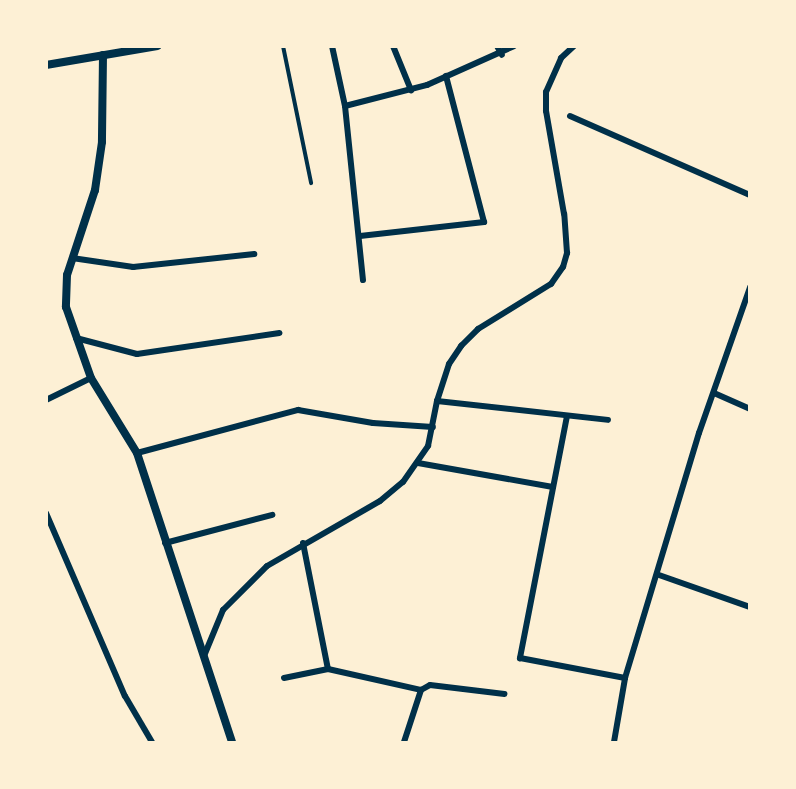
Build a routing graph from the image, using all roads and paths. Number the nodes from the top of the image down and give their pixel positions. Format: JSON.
{"nodes":[{"id":1,"x":157,"y":46,"type":"edge"},
{"id":2,"x":283,"y":46,"type":"edge"},
{"id":3,"x":332,"y":46,"type":"edge"},
{"id":4,"x":393,"y":46,"type":"edge"},
{"id":5,"x":497,"y":46,"type":"edge"},
{"id":6,"x":513,"y":46,"type":"edge"},
{"id":7,"x":574,"y":46,"type":"edge"},
{"id":8,"x":103,"y":55,"type":"junction"},
{"id":9,"x":502,"y":55,"type":"junction"},
{"id":10,"x":46,"y":65,"type":"edge"},
{"id":11,"x":446,"y":76,"type":"junction"},
{"id":12,"x":411,"y":90,"type":"junction"},
{"id":13,"x":345,"y":106,"type":"junction"},
{"id":14,"x":570,"y":116,"type":"dead end"},
{"id":15,"x":311,"y":183,"type":"dead end"},
{"id":16,"x":750,"y":195,"type":"edge"},
{"id":17,"x":360,"y":236,"type":"junction"},
{"id":18,"x":254,"y":255,"type":"dead end"},
{"id":19,"x":72,"y":258,"type":"junction"},
{"id":20,"x":363,"y":280,"type":"dead end"},
{"id":21,"x":750,"y":287,"type":"edge"},
{"id":22,"x":279,"y":333,"type":"dead end"},
{"id":23,"x":76,"y":338,"type":"junction"},
{"id":24,"x":91,"y":378,"type":"junction"},
{"id":25,"x":714,"y":393,"type":"junction"},
{"id":26,"x":46,"y":400,"type":"edge"},
{"id":27,"x":437,"y":400,"type":"junction"},
{"id":28,"x":750,"y":409,"type":"edge"},
{"id":29,"x":567,"y":416,"type":"junction"},
{"id":30,"x":608,"y":420,"type":"dead end"},
{"id":31,"x":433,"y":428,"type":"junction"},
{"id":32,"x":137,"y":453,"type":"junction"},
{"id":33,"x":418,"y":463,"type":"junction"},
{"id":34,"x":553,"y":487,"type":"junction"},
{"id":35,"x":46,"y":513,"type":"edge"},
{"id":36,"x":272,"y":515,"type":"dead end"},
{"id":37,"x":164,"y":543,"type":"junction"},
{"id":38,"x":303,"y":543,"type":"junction"},
{"id":39,"x":659,"y":575,"type":"junction"},
{"id":40,"x":750,"y":607,"type":"edge"},
{"id":41,"x":204,"y":656,"type":"junction"},
{"id":42,"x":328,"y":669,"type":"junction"},
{"id":43,"x":284,"y":678,"type":"dead end"},
{"id":44,"x":625,"y":678,"type":"junction"},
{"id":45,"x":421,"y":690,"type":"junction"},
{"id":46,"x":504,"y":694,"type":"dead end"},
{"id":47,"x":152,"y":742,"type":"edge"},
{"id":48,"x":232,"y":742,"type":"edge"},
{"id":49,"x":404,"y":742,"type":"edge"},
{"id":50,"x":614,"y":742,"type":"edge"}],
"edges":[{"from":1,"to":8,"type":"street"},
{"from":2,"to":15,"type":"lane"},
{"from":3,"to":13,"type":"street"},
{"from":4,"to":12,"type":"street"},
{"from":5,"to":9,"type":"street"},
{"from":6,"to":9,"type":"street"},
{"from":7,"to":27,"type":"street"},
{"from":8,"to":10,"type":"street"},
{"from":8,"to":19,"type":"street"},
{"from":9,"to":11,"type":"street"},
{"from":11,"to":12,"type":"street"},
{"from":11,"to":17,"type":"street"},
{"from":12,"to":13,"type":"street"},
{"from":13,"to":17,"type":"street"},
{"from":14,"to":16,"type":"street"},
{"from":17,"to":20,"type":"street"},
{"from":18,"to":19,"type":"street"},
{"from":19,"to":23,"type":"street"},
{"from":21,"to":25,"type":"street"},
{"from":22,"to":23,"type":"street"},
{"from":23,"to":24,"type":"street"},
{"from":24,"to":26,"type":"street"},
{"from":24,"to":32,"type":"street"},
{"from":25,"to":28,"type":"street"},
{"from":25,"to":39,"type":"street"},
{"from":27,"to":29,"type":"street"},
{"from":27,"to":31,"type":"street"},
{"from":29,"to":30,"type":"street"},
{"from":29,"to":34,"type":"street"},
{"from":31,"to":32,"type":"street"},
{"from":31,"to":33,"type":"street"},
{"from":32,"to":37,"type":"street"},
{"from":33,"to":34,"type":"street"},
{"from":33,"to":38,"type":"street"},
{"from":34,"to":44,"type":"street"},
{"from":35,"to":47,"type":"street"},
{"from":36,"to":37,"type":"street"},
{"from":37,"to":41,"type":"street"},
{"from":38,"to":41,"type":"street"},
{"from":38,"to":42,"type":"street"},
{"from":39,"to":40,"type":"street"},
{"from":39,"to":44,"type":"street"},
{"from":41,"to":48,"type":"street"},
{"from":42,"to":43,"type":"street"},
{"from":42,"to":45,"type":"street"},
{"from":44,"to":50,"type":"street"},
{"from":45,"to":46,"type":"street"},
{"from":45,"to":49,"type":"street"}]}
